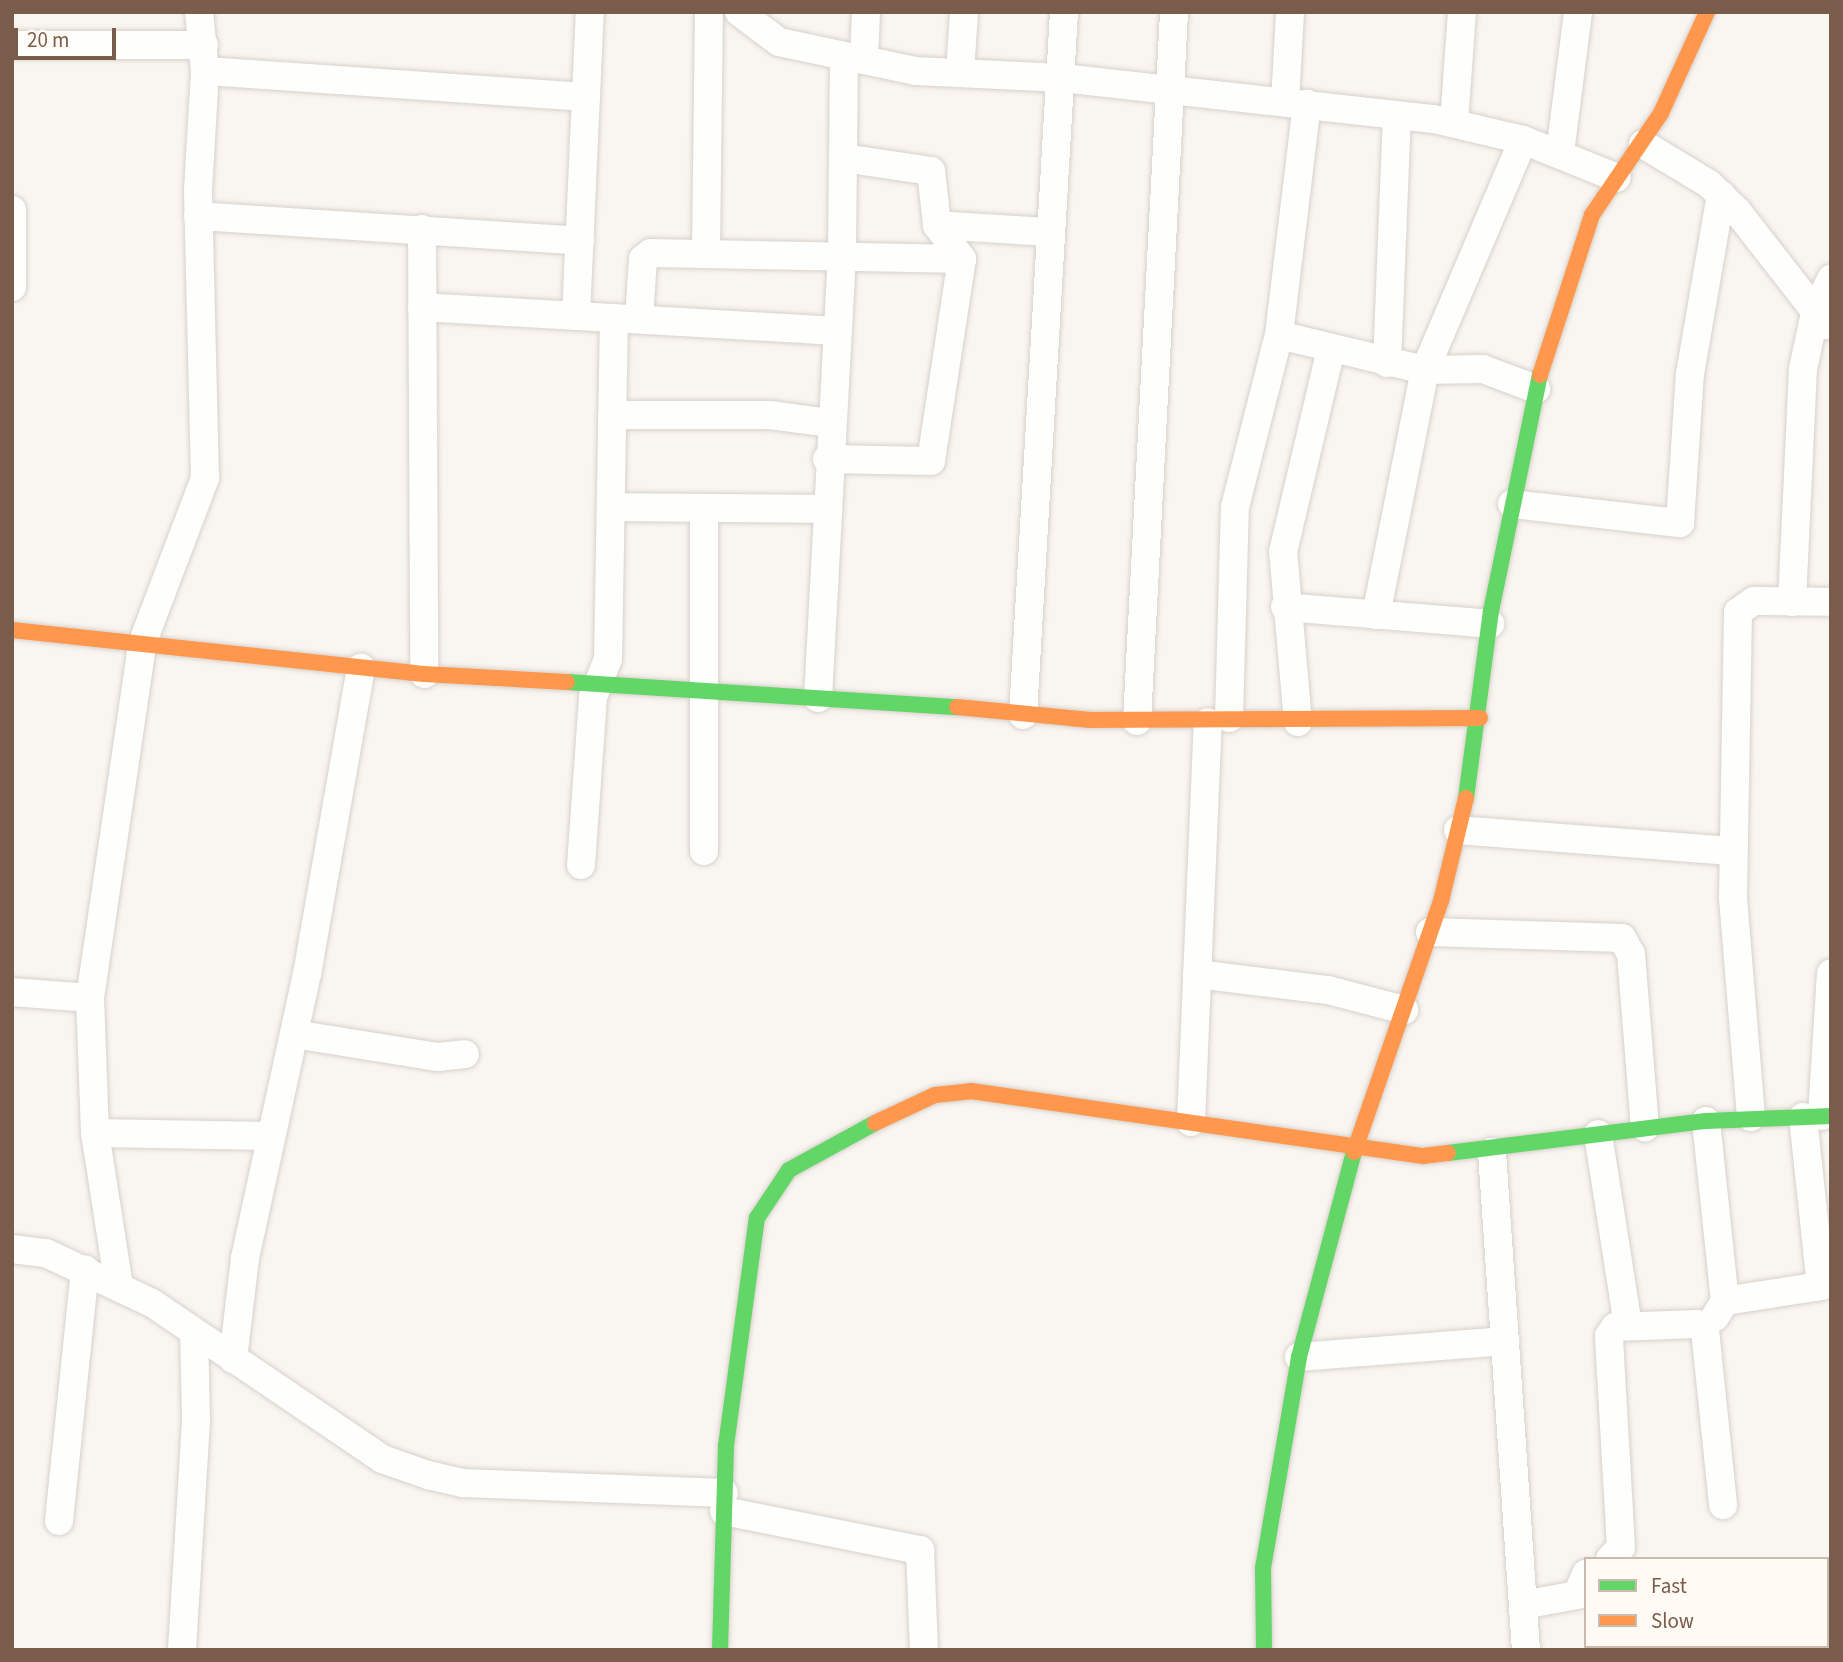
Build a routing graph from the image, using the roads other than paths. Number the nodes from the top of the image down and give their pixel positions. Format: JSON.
{"nodes":[{"id":1,"x":199,"y":12,"type":"edge"},
{"id":2,"x":590,"y":12,"type":"edge"},
{"id":3,"x":709,"y":12,"type":"edge"},
{"id":4,"x":866,"y":12,"type":"edge"},
{"id":5,"x":964,"y":12,"type":"edge"},
{"id":6,"x":1064,"y":12,"type":"edge"},
{"id":7,"x":1174,"y":12,"type":"edge"},
{"id":8,"x":1290,"y":12,"type":"edge"},
{"id":9,"x":1462,"y":12,"type":"edge"},
{"id":10,"x":1578,"y":12,"type":"edge"},
{"id":11,"x":1707,"y":12,"type":"edge"},
{"id":12,"x":749,"y":16,"type":"edge"},
{"id":13,"x":12,"y":44,"type":"edge"},
{"id":14,"x":205,"y":58,"type":"junction"},
{"id":15,"x":854,"y":58,"type":"junction"},
{"id":16,"x":960,"y":73,"type":"junction"},
{"id":17,"x":1062,"y":78,"type":"junction"},
{"id":18,"x":1171,"y":89,"type":"junction"},
{"id":19,"x":586,"y":97,"type":"junction"},
{"id":20,"x":1296,"y":103,"type":"junction"},
{"id":21,"x":1397,"y":116,"type":"junction"},
{"id":22,"x":1454,"y":123,"type":"junction"},
{"id":23,"x":1523,"y":140,"type":"junction"},
{"id":24,"x":1643,"y":144,"type":"junction"},
{"id":25,"x":1560,"y":153,"type":"junction"},
{"id":26,"x":843,"y":158,"type":"junction"},
{"id":27,"x":1617,"y":178,"type":"junction"},
{"id":28,"x":1721,"y":195,"type":"junction"},
{"id":29,"x":12,"y":210,"type":"edge"},
{"id":30,"x":198,"y":216,"type":"junction"},
{"id":31,"x":937,"y":225,"type":"junction"},
{"id":32,"x":422,"y":229,"type":"junction"},
{"id":33,"x":1049,"y":232,"type":"junction"},
{"id":34,"x":580,"y":241,"type":"junction"},
{"id":35,"x":706,"y":251,"type":"junction"},
{"id":36,"x":842,"y":252,"type":"junction"},
{"id":37,"x":962,"y":259,"type":"junction"},
{"id":38,"x":1831,"y":279,"type":"edge"},
{"id":39,"x":12,"y":287,"type":"edge"},
{"id":40,"x":422,"y":307,"type":"junction"},
{"id":41,"x":576,"y":316,"type":"junction"},
{"id":42,"x":626,"y":318,"type":"junction"},
{"id":43,"x":1823,"y":321,"type":"edge"},
{"id":44,"x":836,"y":331,"type":"junction"},
{"id":45,"x":1279,"y":335,"type":"junction"},
{"id":46,"x":1331,"y":349,"type":"junction"},
{"id":47,"x":1387,"y":363,"type":"junction"},
{"id":48,"x":1425,"y":370,"type":"junction"},
{"id":49,"x":1536,"y":389,"type":"junction"},
{"id":50,"x":612,"y":415,"type":"junction"},
{"id":51,"x":830,"y":423,"type":"junction"},
{"id":52,"x":827,"y":459,"type":"junction"},
{"id":53,"x":1512,"y":504,"type":"junction"},
{"id":54,"x":611,"y":507,"type":"junction"},
{"id":55,"x":704,"y":508,"type":"junction"},
{"id":56,"x":825,"y":509,"type":"junction"},
{"id":57,"x":1792,"y":602,"type":"junction"},
{"id":58,"x":1831,"y":602,"type":"edge"},
{"id":59,"x":1284,"y":607,"type":"junction"},
{"id":60,"x":1376,"y":615,"type":"junction"},
{"id":61,"x":1490,"y":624,"type":"junction"},
{"id":62,"x":12,"y":630,"type":"edge"},
{"id":63,"x":142,"y":644,"type":"junction"},
{"id":64,"x":360,"y":668,"type":"junction"},
{"id":65,"x":424,"y":674,"type":"junction"},
{"id":66,"x":597,"y":687,"type":"junction"},
{"id":67,"x":705,"y":694,"type":"junction"},
{"id":68,"x":818,"y":698,"type":"junction"},
{"id":69,"x":1023,"y":715,"type":"junction"},
{"id":70,"x":1480,"y":718,"type":"junction"},
{"id":71,"x":1219,"y":720,"type":"junction"},
{"id":72,"x":1137,"y":721,"type":"junction"},
{"id":73,"x":1298,"y":722,"type":"junction"},
{"id":74,"x":1458,"y":830,"type":"junction"},
{"id":75,"x":704,"y":851,"type":"dead end"},
{"id":76,"x":1733,"y":851,"type":"junction"},
{"id":77,"x":581,"y":865,"type":"dead end"},
{"id":78,"x":1430,"y":932,"type":"junction"},
{"id":79,"x":1831,"y":973,"type":"edge"},
{"id":80,"x":1197,"y":974,"type":"junction"},
{"id":81,"x":12,"y":992,"type":"edge"},
{"id":82,"x":90,"y":998,"type":"junction"},
{"id":83,"x":1404,"y":1010,"type":"junction"},
{"id":84,"x":294,"y":1034,"type":"junction"},
{"id":85,"x":465,"y":1054,"type":"dead end"},
{"id":86,"x":1818,"y":1116,"type":"edge"},
{"id":87,"x":1751,"y":1117,"type":"junction"},
{"id":88,"x":1706,"y":1121,"type":"junction"},
{"id":89,"x":1191,"y":1122,"type":"junction"},
{"id":90,"x":1645,"y":1127,"type":"junction"},
{"id":91,"x":95,"y":1133,"type":"junction"},
{"id":92,"x":1598,"y":1133,"type":"junction"},
{"id":93,"x":271,"y":1136,"type":"junction"},
{"id":94,"x":1357,"y":1146,"type":"junction"},
{"id":95,"x":1492,"y":1152,"type":"junction"},
{"id":96,"x":12,"y":1248,"type":"edge"},
{"id":97,"x":85,"y":1269,"type":"junction"},
{"id":98,"x":119,"y":1286,"type":"junction"},
{"id":99,"x":1725,"y":1301,"type":"junction"},
{"id":100,"x":1628,"y":1326,"type":"junction"},
{"id":101,"x":1701,"y":1326,"type":"junction"},
{"id":102,"x":194,"y":1333,"type":"junction"},
{"id":103,"x":1506,"y":1341,"type":"junction"},
{"id":104,"x":1299,"y":1357,"type":"junction"},
{"id":105,"x":233,"y":1359,"type":"junction"},
{"id":106,"x":724,"y":1502,"type":"junction"},
{"id":107,"x":1723,"y":1505,"type":"dead end"},
{"id":108,"x":59,"y":1521,"type":"dead end"},
{"id":109,"x":1612,"y":1557,"type":"edge"},
{"id":110,"x":1584,"y":1579,"type":"edge"},
{"id":111,"x":1523,"y":1605,"type":"junction"},
{"id":112,"x":182,"y":1650,"type":"edge"},
{"id":113,"x":720,"y":1650,"type":"edge"},
{"id":114,"x":925,"y":1650,"type":"edge"},
{"id":115,"x":1264,"y":1650,"type":"edge"},
{"id":116,"x":1526,"y":1650,"type":"edge"}],
"edges":[{"from":1,"to":14,"type":"street"},
{"from":2,"to":19,"type":"street"},
{"from":3,"to":35,"type":"street"},
{"from":4,"to":15,"type":"street"},
{"from":5,"to":16,"type":"street"},
{"from":6,"to":17,"type":"street"},
{"from":7,"to":18,"type":"street"},
{"from":8,"to":20,"type":"street"},
{"from":9,"to":22,"type":"street"},
{"from":10,"to":25,"type":"street"},
{"from":11,"to":24,"type":"street"},
{"from":12,"to":15,"type":"street"},
{"from":13,"to":14,"type":"street"},
{"from":14,"to":19,"type":"street"},
{"from":14,"to":30,"type":"street"},
{"from":15,"to":16,"type":"street"},
{"from":15,"to":26,"type":"street"},
{"from":16,"to":17,"type":"street"},
{"from":17,"to":18,"type":"street"},
{"from":17,"to":33,"type":"street"},
{"from":18,"to":20,"type":"street"},
{"from":18,"to":72,"type":"street"},
{"from":19,"to":34,"type":"street"},
{"from":20,"to":21,"type":"street"},
{"from":20,"to":45,"type":"street"},
{"from":21,"to":22,"type":"street"},
{"from":21,"to":47,"type":"street"},
{"from":22,"to":23,"type":"street"},
{"from":23,"to":25,"type":"street"},
{"from":23,"to":48,"type":"street"},
{"from":24,"to":27,"type":"street"},
{"from":24,"to":28,"type":"street"},
{"from":25,"to":27,"type":"street"},
{"from":26,"to":31,"type":"street"},
{"from":26,"to":36,"type":"street"},
{"from":27,"to":49,"type":"street"},
{"from":28,"to":43,"type":"street"},
{"from":28,"to":53,"type":"street"},
{"from":29,"to":39,"type":"street"},
{"from":30,"to":32,"type":"street"},
{"from":30,"to":63,"type":"street"},
{"from":31,"to":33,"type":"street"},
{"from":31,"to":37,"type":"street"},
{"from":32,"to":34,"type":"street"},
{"from":32,"to":40,"type":"street"},
{"from":33,"to":69,"type":"street"},
{"from":34,"to":41,"type":"street"},
{"from":35,"to":36,"type":"street"},
{"from":35,"to":42,"type":"street"},
{"from":36,"to":37,"type":"street"},
{"from":36,"to":44,"type":"street"},
{"from":37,"to":52,"type":"street"},
{"from":38,"to":43,"type":"street"},
{"from":40,"to":41,"type":"street"},
{"from":40,"to":65,"type":"street"},
{"from":41,"to":42,"type":"street"},
{"from":42,"to":44,"type":"street"},
{"from":42,"to":50,"type":"street"},
{"from":43,"to":57,"type":"street"},
{"from":44,"to":51,"type":"street"},
{"from":45,"to":46,"type":"street"},
{"from":45,"to":71,"type":"street"},
{"from":46,"to":47,"type":"street"},
{"from":46,"to":59,"type":"street"},
{"from":47,"to":48,"type":"street"},
{"from":48,"to":49,"type":"street"},
{"from":48,"to":60,"type":"street"},
{"from":49,"to":53,"type":"street"},
{"from":50,"to":51,"type":"street"},
{"from":50,"to":54,"type":"street"},
{"from":51,"to":52,"type":"street"},
{"from":52,"to":56,"type":"street"},
{"from":53,"to":61,"type":"street"},
{"from":54,"to":55,"type":"street"},
{"from":54,"to":66,"type":"street"},
{"from":55,"to":56,"type":"street"},
{"from":55,"to":67,"type":"street"},
{"from":56,"to":68,"type":"street"},
{"from":57,"to":58,"type":"street"},
{"from":57,"to":76,"type":"street"},
{"from":59,"to":60,"type":"street"},
{"from":59,"to":73,"type":"street"},
{"from":60,"to":61,"type":"street"},
{"from":61,"to":70,"type":"street"},
{"from":62,"to":63,"type":"street"},
{"from":63,"to":64,"type":"street"},
{"from":63,"to":82,"type":"street"},
{"from":64,"to":65,"type":"street"},
{"from":64,"to":84,"type":"street"},
{"from":65,"to":66,"type":"street"},
{"from":66,"to":67,"type":"street"},
{"from":66,"to":77,"type":"street"},
{"from":67,"to":68,"type":"street"},
{"from":67,"to":75,"type":"street"},
{"from":68,"to":69,"type":"street"},
{"from":69,"to":72,"type":"street"},
{"from":70,"to":73,"type":"street"},
{"from":70,"to":74,"type":"street"},
{"from":71,"to":72,"type":"street"},
{"from":71,"to":73,"type":"street"},
{"from":71,"to":80,"type":"street"},
{"from":74,"to":76,"type":"street"},
{"from":74,"to":78,"type":"street"},
{"from":76,"to":87,"type":"street"},
{"from":78,"to":83,"type":"street"},
{"from":78,"to":90,"type":"street"},
{"from":79,"to":86,"type":"street"},
{"from":80,"to":83,"type":"street"},
{"from":80,"to":89,"type":"street"},
{"from":81,"to":82,"type":"street"},
{"from":82,"to":91,"type":"street"},
{"from":83,"to":94,"type":"street"},
{"from":84,"to":85,"type":"street"},
{"from":84,"to":93,"type":"street"},
{"from":86,"to":87,"type":"street"},
{"from":86,"to":99,"type":"street"},
{"from":87,"to":88,"type":"street"},
{"from":88,"to":90,"type":"street"},
{"from":88,"to":99,"type":"street"},
{"from":89,"to":94,"type":"street"},
{"from":89,"to":106,"type":"street"},
{"from":90,"to":92,"type":"street"},
{"from":91,"to":93,"type":"street"},
{"from":91,"to":98,"type":"street"},
{"from":92,"to":95,"type":"street"},
{"from":92,"to":100,"type":"street"},
{"from":93,"to":105,"type":"street"},
{"from":94,"to":95,"type":"street"},
{"from":94,"to":104,"type":"street"},
{"from":95,"to":103,"type":"street"},
{"from":96,"to":97,"type":"street"},
{"from":97,"to":98,"type":"street"},
{"from":97,"to":108,"type":"street"},
{"from":98,"to":102,"type":"street"},
{"from":99,"to":101,"type":"street"},
{"from":100,"to":101,"type":"street"},
{"from":100,"to":109,"type":"street"},
{"from":101,"to":107,"type":"street"},
{"from":102,"to":105,"type":"street"},
{"from":102,"to":112,"type":"street"},
{"from":103,"to":104,"type":"street"},
{"from":103,"to":111,"type":"street"},
{"from":104,"to":115,"type":"street"},
{"from":105,"to":106,"type":"street"},
{"from":106,"to":113,"type":"street"},
{"from":106,"to":114,"type":"street"},
{"from":110,"to":111,"type":"street"},
{"from":111,"to":116,"type":"street"}]}
